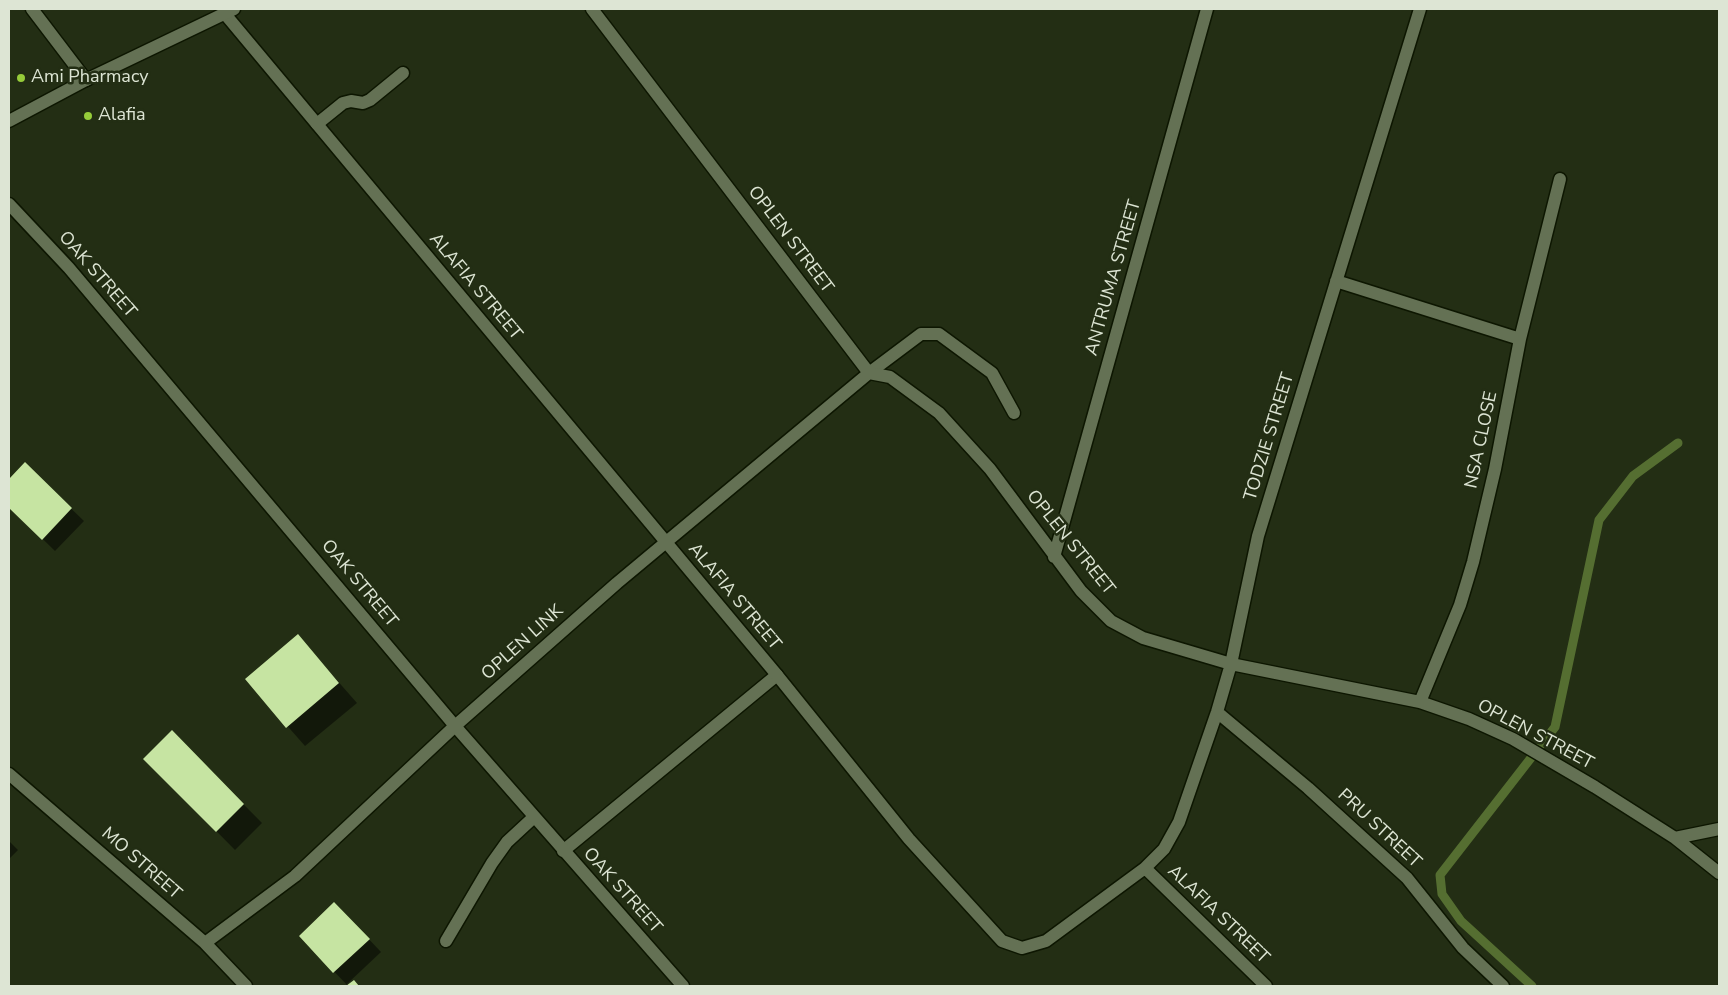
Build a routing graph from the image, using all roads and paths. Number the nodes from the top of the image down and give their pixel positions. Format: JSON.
{"nodes":[{"id":1,"x":32,"y":9,"type":"edge"},
{"id":2,"x":592,"y":9,"type":"edge"},
{"id":3,"x":1207,"y":9,"type":"edge"},
{"id":4,"x":1420,"y":9,"type":"edge"},
{"id":5,"x":229,"y":11,"type":"edge"},
{"id":6,"x":403,"y":73,"type":"dead end"},
{"id":7,"x":86,"y":80,"type":"junction"},
{"id":8,"x":9,"y":120,"type":"edge"},
{"id":9,"x":317,"y":124,"type":"junction"},
{"id":10,"x":1560,"y":179,"type":"dead end"},
{"id":11,"x":9,"y":204,"type":"edge"},
{"id":12,"x":1336,"y":281,"type":"junction"},
{"id":13,"x":1520,"y":339,"type":"junction"},
{"id":14,"x":869,"y":374,"type":"junction"},
{"id":15,"x":1014,"y":413,"type":"dead end"},
{"id":16,"x":664,"y":542,"type":"junction"},
{"id":17,"x":1054,"y":557,"type":"junction"},
{"id":18,"x":1231,"y":664,"type":"junction"},
{"id":19,"x":777,"y":676,"type":"junction"},
{"id":20,"x":1420,"y":702,"type":"junction"},
{"id":21,"x":1217,"y":712,"type":"junction"},
{"id":22,"x":456,"y":726,"type":"junction"},
{"id":23,"x":9,"y":774,"type":"edge"},
{"id":24,"x":534,"y":817,"type":"junction"},
{"id":25,"x":1719,"y":829,"type":"edge"},
{"id":26,"x":1675,"y":838,"type":"junction"},
{"id":27,"x":563,"y":851,"type":"junction"},
{"id":28,"x":1145,"y":868,"type":"junction"},
{"id":29,"x":1719,"y":873,"type":"edge"},
{"id":30,"x":446,"y":941,"type":"dead end"},
{"id":31,"x":205,"y":943,"type":"junction"},
{"id":32,"x":246,"y":986,"type":"edge"},
{"id":33,"x":683,"y":986,"type":"edge"},
{"id":34,"x":1266,"y":986,"type":"edge"},
{"id":35,"x":1503,"y":986,"type":"edge"}],
"edges":[{"from":1,"to":7,"type":"street"},
{"from":2,"to":14,"type":"street","name":"OPLEN STREET"},
{"from":3,"to":17,"type":"street","name":"ANTRUMA STREET"},
{"from":4,"to":12,"type":"street","name":"TODZIE STREET"},
{"from":5,"to":7,"type":"street"},
{"from":5,"to":9,"type":"street","name":"ALAFIA STREET"},
{"from":6,"to":9,"type":"street"},
{"from":7,"to":8,"type":"street"},
{"from":9,"to":16,"type":"street","name":"ALAFIA STREET"},
{"from":10,"to":13,"type":"street","name":"NSA CLOSE"},
{"from":11,"to":22,"type":"street","name":"OAK STREET"},
{"from":12,"to":13,"type":"street"},
{"from":12,"to":18,"type":"street","name":"TODZIE STREET"},
{"from":13,"to":20,"type":"street","name":"NSA CLOSE"},
{"from":14,"to":15,"type":"street","name":"OPLEN LINK"},
{"from":14,"to":16,"type":"street","name":"OPLEN LINK"},
{"from":14,"to":17,"type":"street","name":"OPLEN STREET"},
{"from":16,"to":19,"type":"street","name":"ALAFIA STREET"},
{"from":16,"to":22,"type":"street","name":"OPLEN LINK"},
{"from":17,"to":18,"type":"street","name":"OPLEN STREET"},
{"from":18,"to":20,"type":"street","name":"OPLEN STREET"},
{"from":18,"to":21,"type":"street","name":"TODZIE STREET"},
{"from":19,"to":27,"type":"street"},
{"from":19,"to":28,"type":"street","name":"ALAFIA STREET"},
{"from":20,"to":26,"type":"street","name":"OPLEN STREET"},
{"from":21,"to":28,"type":"street","name":"TODZIE STREET"},
{"from":21,"to":35,"type":"street","name":"PRU STREET"},
{"from":22,"to":24,"type":"street","name":"OAK STREET"},
{"from":22,"to":31,"type":"street","name":"OPLEN LINK"},
{"from":23,"to":31,"type":"street","name":"MO STREET"},
{"from":24,"to":27,"type":"street","name":"OAK STREET"},
{"from":24,"to":30,"type":"street"},
{"from":25,"to":26,"type":"street"},
{"from":26,"to":29,"type":"street","name":"OPLEN STREET"},
{"from":27,"to":33,"type":"street","name":"OAK STREET"},
{"from":28,"to":34,"type":"street","name":"ALAFIA STREET"},
{"from":31,"to":32,"type":"street","name":"MO STREET"}]}
